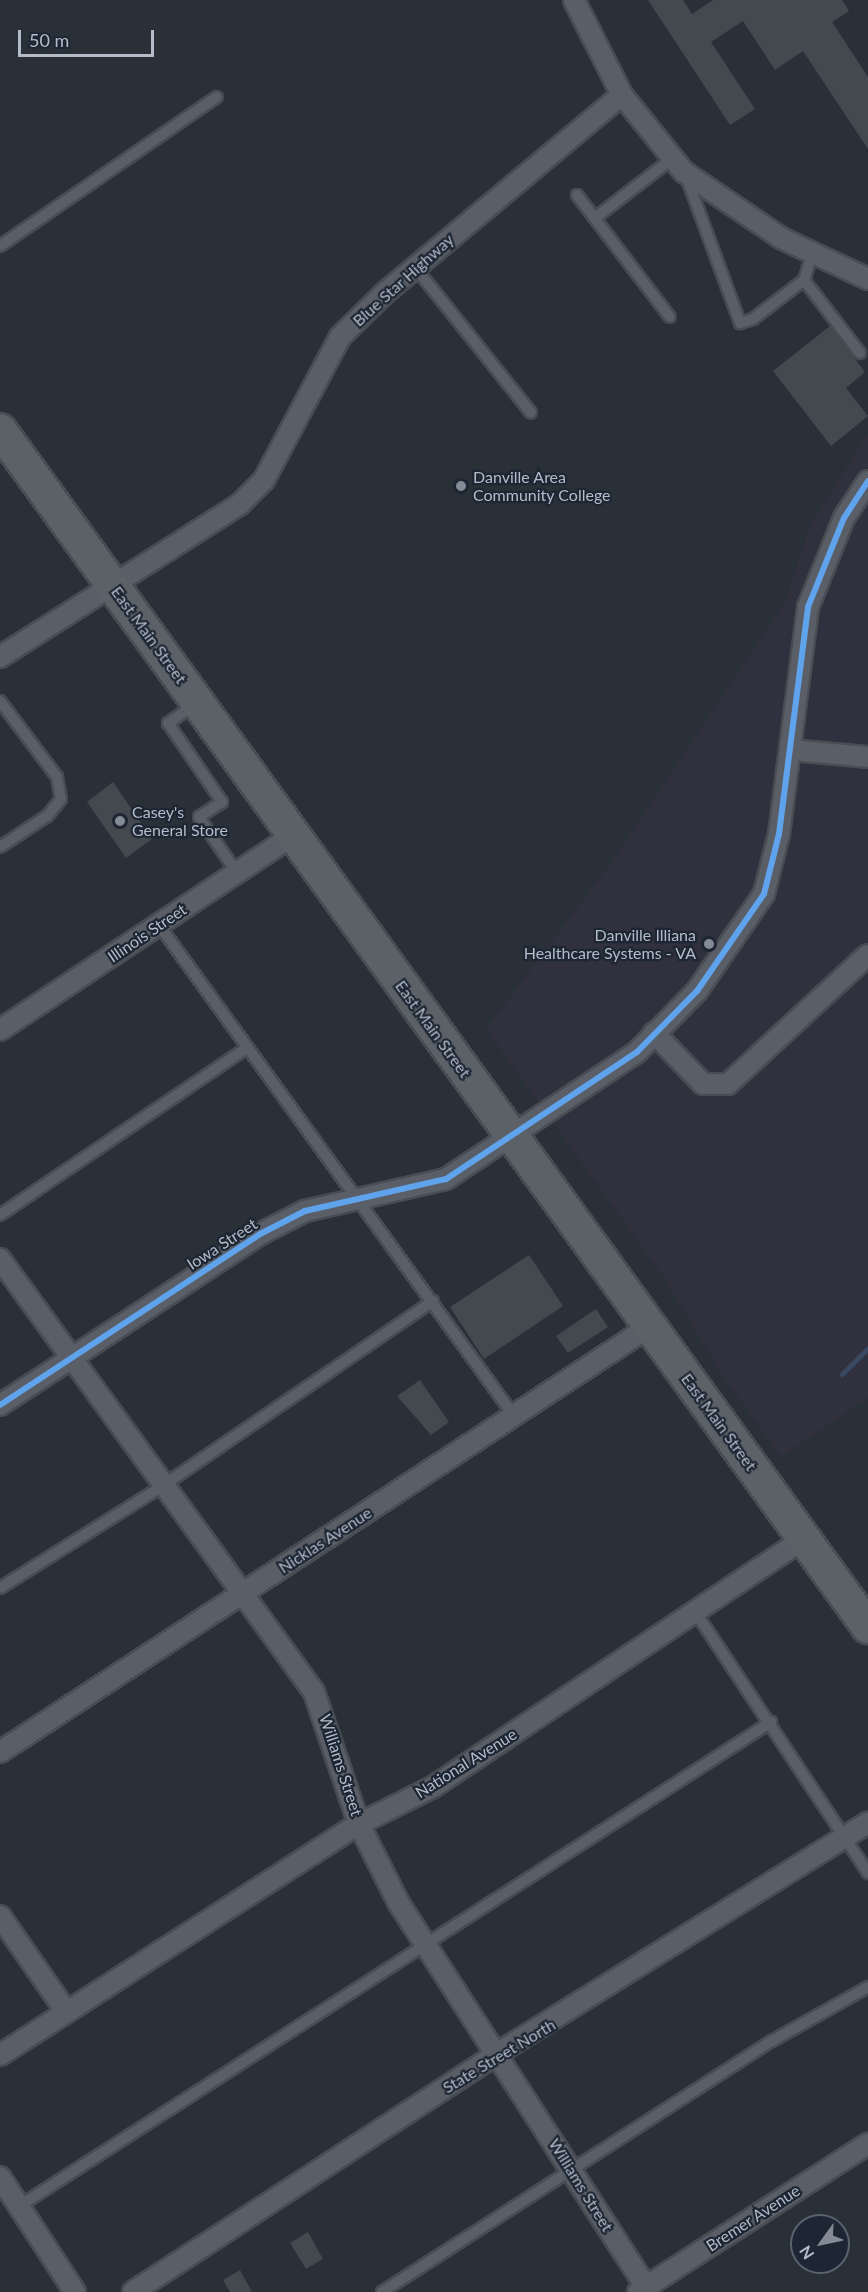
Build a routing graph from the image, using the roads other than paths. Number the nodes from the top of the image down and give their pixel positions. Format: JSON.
{"nodes":[{"id":1,"x":574,"y":0,"type":"edge"},
{"id":2,"x":622,"y":94,"type":"junction"},
{"id":3,"x":217,"y":97,"type":"dead end"},
{"id":4,"x":679,"y":165,"type":"junction"},
{"id":5,"x":577,"y":195,"type":"dead end"},
{"id":6,"x":595,"y":218,"type":"junction"},
{"id":7,"x":0,"y":246,"type":"edge"},
{"id":8,"x":812,"y":255,"type":"junction"},
{"id":9,"x":415,"y":267,"type":"junction"},
{"id":10,"x":868,"y":279,"type":"edge"},
{"id":11,"x":804,"y":280,"type":"junction"},
{"id":12,"x":670,"y":317,"type":"dead end"},
{"id":13,"x":860,"y":353,"type":"dead end"},
{"id":14,"x":531,"y":413,"type":"dead end"},
{"id":15,"x":0,"y":429,"type":"edge"},
{"id":16,"x":868,"y":481,"type":"edge"},
{"id":17,"x":112,"y":584,"type":"junction"},
{"id":18,"x":0,"y":657,"type":"edge"},
{"id":19,"x":0,"y":701,"type":"edge"},
{"id":20,"x":198,"y":702,"type":"junction"},
{"id":21,"x":791,"y":750,"type":"junction"},
{"id":22,"x":868,"y":757,"type":"edge"},
{"id":23,"x":294,"y":835,"type":"junction"},
{"id":24,"x":0,"y":847,"type":"edge"},
{"id":25,"x":237,"y":873,"type":"junction"},
{"id":26,"x":159,"y":925,"type":"junction"},
{"id":27,"x":868,"y":955,"type":"edge"},
{"id":28,"x":0,"y":1030,"type":"edge"},
{"id":29,"x":654,"y":1033,"type":"junction"},
{"id":30,"x":247,"y":1048,"type":"junction"},
{"id":31,"x":512,"y":1137,"type":"junction"},
{"id":32,"x":359,"y":1199,"type":"junction"},
{"id":33,"x":0,"y":1215,"type":"edge"},
{"id":34,"x":0,"y":1259,"type":"edge"},
{"id":35,"x":433,"y":1301,"type":"junction"},
{"id":36,"x":649,"y":1327,"type":"junction"},
{"id":37,"x":72,"y":1359,"type":"junction"},
{"id":38,"x":0,"y":1405,"type":"edge"},
{"id":39,"x":514,"y":1416,"type":"junction"},
{"id":40,"x":164,"y":1485,"type":"junction"},
{"id":41,"x":804,"y":1539,"type":"junction"},
{"id":42,"x":0,"y":1588,"type":"edge"},
{"id":43,"x":243,"y":1593,"type":"junction"},
{"id":44,"x":696,"y":1613,"type":"junction"},
{"id":45,"x":867,"y":1625,"type":"edge"},
{"id":46,"x":771,"y":1722,"type":"junction"},
{"id":47,"x":0,"y":1752,"type":"edge"},
{"id":48,"x":868,"y":1823,"type":"edge"},
{"id":49,"x":359,"y":1824,"type":"junction"},
{"id":50,"x":847,"y":1837,"type":"junction"},
{"id":51,"x":868,"y":1873,"type":"edge"},
{"id":52,"x":0,"y":1916,"type":"edge"},
{"id":53,"x":427,"y":1946,"type":"junction"},
{"id":54,"x":868,"y":1987,"type":"edge"},
{"id":55,"x":65,"y":2010,"type":"junction"},
{"id":56,"x":498,"y":2053,"type":"junction"},
{"id":57,"x":0,"y":2055,"type":"edge"},
{"id":58,"x":868,"y":2144,"type":"edge"},
{"id":59,"x":573,"y":2171,"type":"junction"},
{"id":60,"x":0,"y":2177,"type":"edge"},
{"id":61,"x":18,"y":2207,"type":"junction"},
{"id":62,"x":644,"y":2290,"type":"edge"},
{"id":63,"x":75,"y":2292,"type":"edge"},
{"id":64,"x":133,"y":2292,"type":"edge"},
{"id":65,"x":382,"y":2292,"type":"edge"}],
"edges":[{"from":1,"to":2,"type":"street"},
{"from":2,"to":4,"type":"street"},
{"from":2,"to":9,"type":"street","name":"Blue Star Highway"},
{"from":3,"to":7,"type":"lane"},
{"from":4,"to":6,"type":"lane"},
{"from":4,"to":8,"type":"street"},
{"from":4,"to":11,"type":"lane"},
{"from":5,"to":6,"type":"lane"},
{"from":6,"to":12,"type":"lane"},
{"from":8,"to":10,"type":"street"},
{"from":8,"to":11,"type":"lane"},
{"from":9,"to":14,"type":"lane"},
{"from":9,"to":17,"type":"street","name":"Blue Star Highway"},
{"from":11,"to":13,"type":"lane"},
{"from":15,"to":17,"type":"main road","name":"East Main Street"},
{"from":16,"to":21,"type":"street","name":"Iowa Street"},
{"from":17,"to":18,"type":"street","name":"Blue Star Highway"},
{"from":17,"to":20,"type":"main road","name":"East Main Street"},
{"from":19,"to":24,"type":"lane"},
{"from":20,"to":23,"type":"main road","name":"East Main Street"},
{"from":20,"to":25,"type":"lane"},
{"from":21,"to":22,"type":"street"},
{"from":21,"to":29,"type":"street","name":"Iowa Street"},
{"from":23,"to":25,"type":"street","name":"Illinois Street"},
{"from":23,"to":31,"type":"main road","name":"East Main Street"},
{"from":25,"to":26,"type":"street","name":"Illinois Street"},
{"from":26,"to":28,"type":"street","name":"Illinois Street"},
{"from":26,"to":30,"type":"lane"},
{"from":27,"to":29,"type":"street"},
{"from":29,"to":31,"type":"street","name":"Iowa Street"},
{"from":30,"to":32,"type":"lane"},
{"from":30,"to":33,"type":"lane"},
{"from":31,"to":32,"type":"street","name":"Iowa Street"},
{"from":31,"to":36,"type":"main road","name":"East Main Street"},
{"from":32,"to":35,"type":"lane"},
{"from":32,"to":37,"type":"street","name":"Iowa Street"},
{"from":34,"to":37,"type":"street","name":"Williams Street"},
{"from":35,"to":39,"type":"lane"},
{"from":35,"to":40,"type":"lane"},
{"from":36,"to":39,"type":"street","name":"Nicklas Avenue"},
{"from":36,"to":41,"type":"main road","name":"East Main Street"},
{"from":37,"to":38,"type":"street","name":"Iowa Street"},
{"from":37,"to":40,"type":"street","name":"Williams Street"},
{"from":39,"to":43,"type":"street","name":"Nicklas Avenue"},
{"from":40,"to":42,"type":"lane"},
{"from":40,"to":43,"type":"street","name":"Williams Street"},
{"from":41,"to":44,"type":"street","name":"National Avenue"},
{"from":41,"to":45,"type":"main road","name":"East Main Street"},
{"from":43,"to":47,"type":"street","name":"Nicklas Avenue"},
{"from":43,"to":49,"type":"street","name":"Williams Street"},
{"from":44,"to":46,"type":"lane"},
{"from":44,"to":49,"type":"street","name":"National Avenue"},
{"from":46,"to":50,"type":"lane"},
{"from":46,"to":53,"type":"lane"},
{"from":48,"to":50,"type":"street","name":"State Street North"},
{"from":49,"to":53,"type":"street","name":"Williams Street"},
{"from":49,"to":55,"type":"street","name":"National Avenue"},
{"from":50,"to":51,"type":"lane"},
{"from":50,"to":56,"type":"street","name":"State Street North"},
{"from":52,"to":55,"type":"street"},
{"from":53,"to":56,"type":"street","name":"Williams Street"},
{"from":53,"to":61,"type":"lane"},
{"from":54,"to":59,"type":"lane"},
{"from":55,"to":57,"type":"street","name":"National Avenue"},
{"from":56,"to":59,"type":"street","name":"Williams Street"},
{"from":56,"to":64,"type":"street","name":"State Street North"},
{"from":58,"to":62,"type":"street","name":"Bremer Avenue"},
{"from":59,"to":62,"type":"street","name":"Williams Street"},
{"from":59,"to":65,"type":"lane"},
{"from":60,"to":61,"type":"street"},
{"from":61,"to":63,"type":"street"}]}
